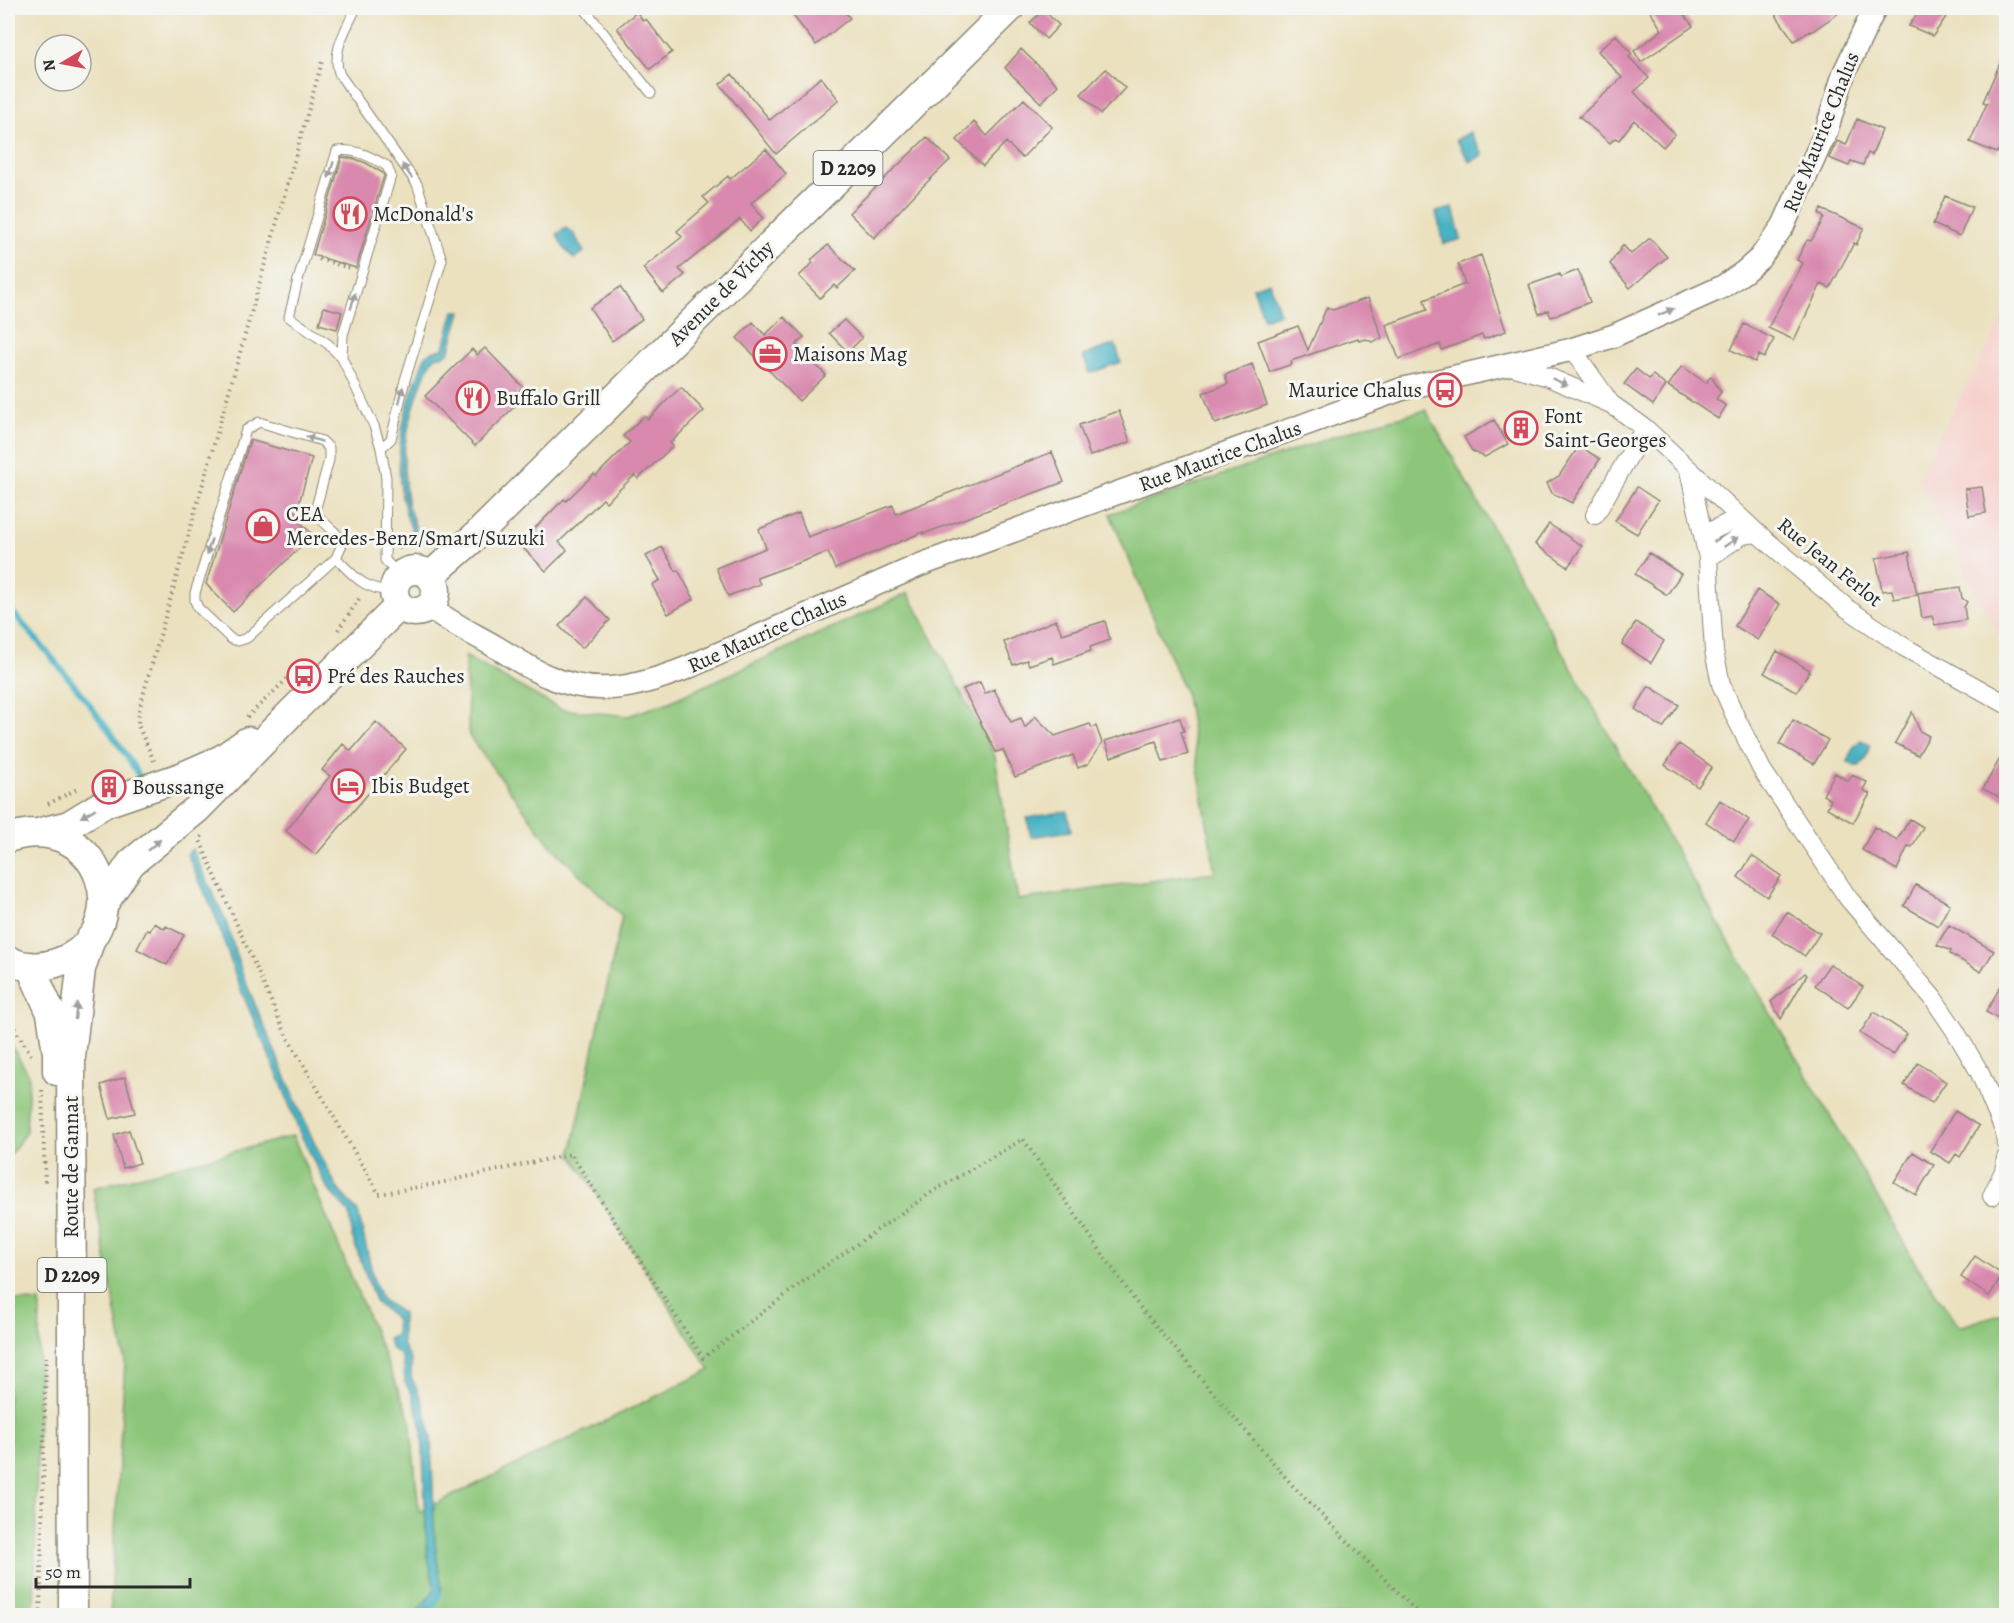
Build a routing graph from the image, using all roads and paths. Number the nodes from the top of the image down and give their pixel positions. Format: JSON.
{"nodes":[{"id":1,"x":356,"y":8,"type":"edge"},
{"id":2,"x":584,"y":8,"type":"edge"},
{"id":3,"x":1875,"y":8,"type":"edge"},
{"id":4,"x":1000,"y":14,"type":"edge"},
{"id":5,"x":323,"y":60,"type":"dead end"},
{"id":6,"x":651,"y":93,"type":"dead end"},
{"id":7,"x":305,"y":255,"type":"junction"},
{"id":8,"x":361,"y":272,"type":"junction"},
{"id":9,"x":1570,"y":350,"type":"junction"},
{"id":10,"x":342,"y":358,"type":"junction"},
{"id":11,"x":1508,"y":365,"type":"junction"},
{"id":12,"x":1611,"y":404,"type":"junction"},
{"id":13,"x":1645,"y":428,"type":"junction"},
{"id":14,"x":381,"y":448,"type":"junction"},
{"id":15,"x":1689,"y":470,"type":"junction"},
{"id":16,"x":1595,"y":515,"type":"dead end"},
{"id":17,"x":1740,"y":517,"type":"junction"},
{"id":18,"x":1757,"y":533,"type":"junction"},
{"id":19,"x":1703,"y":535,"type":"junction"},
{"id":20,"x":336,"y":558,"type":"junction"},
{"id":21,"x":1708,"y":558,"type":"junction"},
{"id":22,"x":430,"y":576,"type":"junction"},
{"id":23,"x":390,"y":590,"type":"junction"},
{"id":24,"x":429,"y":606,"type":"junction"},
{"id":25,"x":338,"y":631,"type":"dead end"},
{"id":26,"x":312,"y":655,"type":"dead end"},
{"id":27,"x":2007,"y":704,"type":"edge"},
{"id":28,"x":290,"y":714,"type":"junction"},
{"id":29,"x":244,"y":719,"type":"dead end"},
{"id":30,"x":157,"y":767,"type":"dead end"},
{"id":31,"x":84,"y":785,"type":"dead end"},
{"id":32,"x":197,"y":809,"type":"junction"},
{"id":33,"x":42,"y":819,"type":"junction"},
{"id":34,"x":8,"y":838,"type":"edge"},
{"id":35,"x":103,"y":905,"type":"junction"},
{"id":36,"x":91,"y":938,"type":"junction"},
{"id":37,"x":19,"y":963,"type":"edge"},
{"id":38,"x":8,"y":1018,"type":"edge"},
{"id":39,"x":36,"y":1062,"type":"dead end"},
{"id":40,"x":42,"y":1083,"type":"dead end"},
{"id":41,"x":2007,"y":1142,"type":"edge"},
{"id":42,"x":2007,"y":1158,"type":"edge"},
{"id":43,"x":45,"y":1190,"type":"dead end"},
{"id":44,"x":1992,"y":1196,"type":"dead end"},
{"id":45,"x":45,"y":1356,"type":"dead end"},
{"id":46,"x":40,"y":1616,"type":"edge"},
{"id":47,"x":53,"y":1616,"type":"edge"},
{"id":48,"x":73,"y":1616,"type":"edge"},
{"id":49,"x":1421,"y":1616,"type":"edge"}],
"edges":[{"from":14,"to":1,"type":"lane","one_way":true},
{"from":2,"to":6,"type":"lane"},
{"from":9,"to":3,"type":"street","name":"Rue Maurice Chalus","one_way":true},
{"from":4,"to":22,"type":"main road","name":"Avenue de Vichy","number":"D 2209"},
{"from":5,"to":30,"type":"path"},
{"from":7,"to":8,"type":"path"},
{"from":8,"to":7,"type":"lane","one_way":true},
{"from":7,"to":10,"type":"lane"},
{"from":10,"to":8,"type":"lane","one_way":true},
{"from":9,"to":11,"type":"street","name":"Rue Maurice Chalus"},
{"from":9,"to":12,"type":"street","name":"Rue Jean Ferlot"},
{"from":10,"to":14,"type":"lane"},
{"from":11,"to":12,"type":"street","name":"Rue Jean Ferlot","one_way":true},
{"from":11,"to":24,"type":"street","name":"Rue Maurice Chalus"},
{"from":12,"to":13,"type":"street","name":"Rue Jean Ferlot"},
{"from":13,"to":15,"type":"street","name":"Rue Jean Ferlot"},
{"from":13,"to":16,"type":"street"},
{"from":14,"to":23,"type":"lane"},
{"from":15,"to":17,"type":"street","name":"Rue Jean Ferlot"},
{"from":15,"to":19,"type":"street"},
{"from":17,"to":18,"type":"street","name":"Rue Jean Ferlot"},
{"from":17,"to":19,"type":"street"},
{"from":21,"to":18,"type":"street","one_way":true},
{"from":18,"to":27,"type":"street","name":"Rue Jean Ferlot"},
{"from":19,"to":21,"type":"street"},
{"from":20,"to":20,"type":"lane","one_way":true},
{"from":20,"to":23,"type":"lane"},
{"from":21,"to":41,"type":"street"},
{"from":22,"to":23,"type":"main road"},
{"from":22,"to":24,"type":"main road"},
{"from":23,"to":24,"type":"main road"},
{"from":23,"to":25,"type":"path"},
{"from":23,"to":28,"type":"main road"},
{"from":26,"to":29,"type":"path"},
{"from":28,"to":32,"type":"main road"},
{"from":28,"to":33,"type":"main road","one_way":true},
{"from":31,"to":33,"type":"path"},
{"from":35,"to":32,"type":"main road","one_way":true},
{"from":32,"to":49,"type":"path"},
{"from":33,"to":34,"type":"main road"},
{"from":33,"to":35,"type":"main road"},
{"from":35,"to":36,"type":"main road","name":"Route de Gannat"},
{"from":36,"to":37,"type":"main road"},
{"from":48,"to":36,"type":"main road","name":"Route de Gannat","number":"D 2209","one_way":true},
{"from":37,"to":47,"type":"main road","name":"Route de Gannat","number":"D 2209"},
{"from":38,"to":39,"type":"path"},
{"from":40,"to":43,"type":"path"},
{"from":42,"to":44,"type":"street"},
{"from":45,"to":46,"type":"path"}]}
